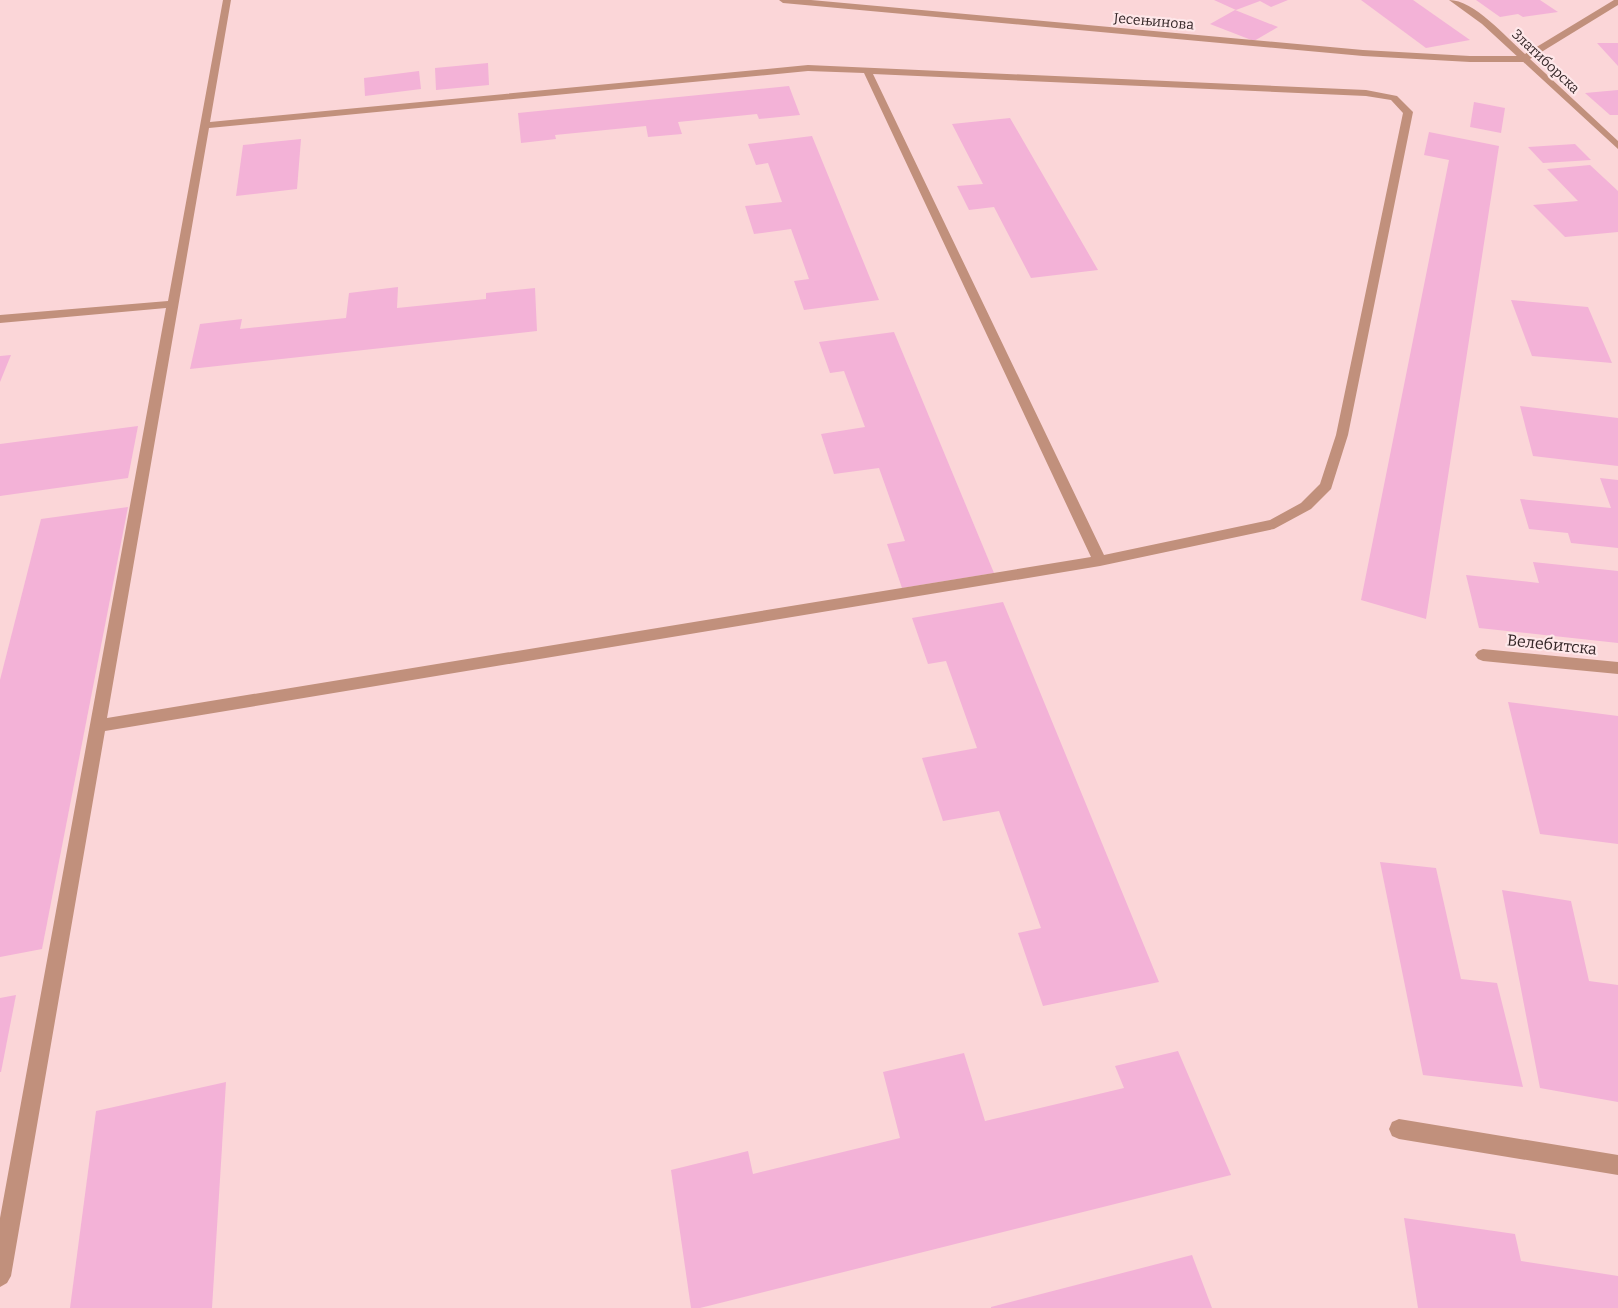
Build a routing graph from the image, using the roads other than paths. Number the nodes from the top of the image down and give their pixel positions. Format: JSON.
{"nodes":[{"id":1,"x":227,"y":0,"type":"edge"},
{"id":2,"x":783,"y":0,"type":"edge"},
{"id":3,"x":1453,"y":0,"type":"edge"},
{"id":4,"x":1618,"y":1,"type":"edge"},
{"id":5,"x":1523,"y":59,"type":"junction"},
{"id":6,"x":867,"y":70,"type":"junction"},
{"id":7,"x":204,"y":126,"type":"junction"},
{"id":8,"x":1618,"y":146,"type":"edge"},
{"id":9,"x":173,"y":304,"type":"junction"},
{"id":10,"x":0,"y":319,"type":"edge"},
{"id":11,"x":1100,"y":561,"type":"junction"},
{"id":12,"x":1483,"y":655,"type":"dead end"},
{"id":13,"x":1618,"y":669,"type":"edge"},
{"id":14,"x":98,"y":726,"type":"junction"},
{"id":15,"x":1399,"y":1129,"type":"dead end"},
{"id":16,"x":1618,"y":1166,"type":"edge"},
{"id":17,"x":0,"y":1276,"type":"edge"}],
"edges":[{"from":1,"to":7,"type":"street"},
{"from":2,"to":5,"type":"street","name":"Јесењинова"},
{"from":3,"to":5,"type":"street","name":"Златиборска"},
{"from":4,"to":5,"type":"street"},
{"from":5,"to":8,"type":"street","name":"Златиборска"},
{"from":6,"to":7,"type":"street"},
{"from":6,"to":11,"type":"street"},
{"from":6,"to":11,"type":"street"},
{"from":7,"to":9,"type":"street"},
{"from":9,"to":10,"type":"street"},
{"from":9,"to":14,"type":"street"},
{"from":11,"to":14,"type":"street"},
{"from":12,"to":13,"type":"street","name":"Велебитска"},
{"from":14,"to":17,"type":"street"},
{"from":15,"to":16,"type":"street"}]}
